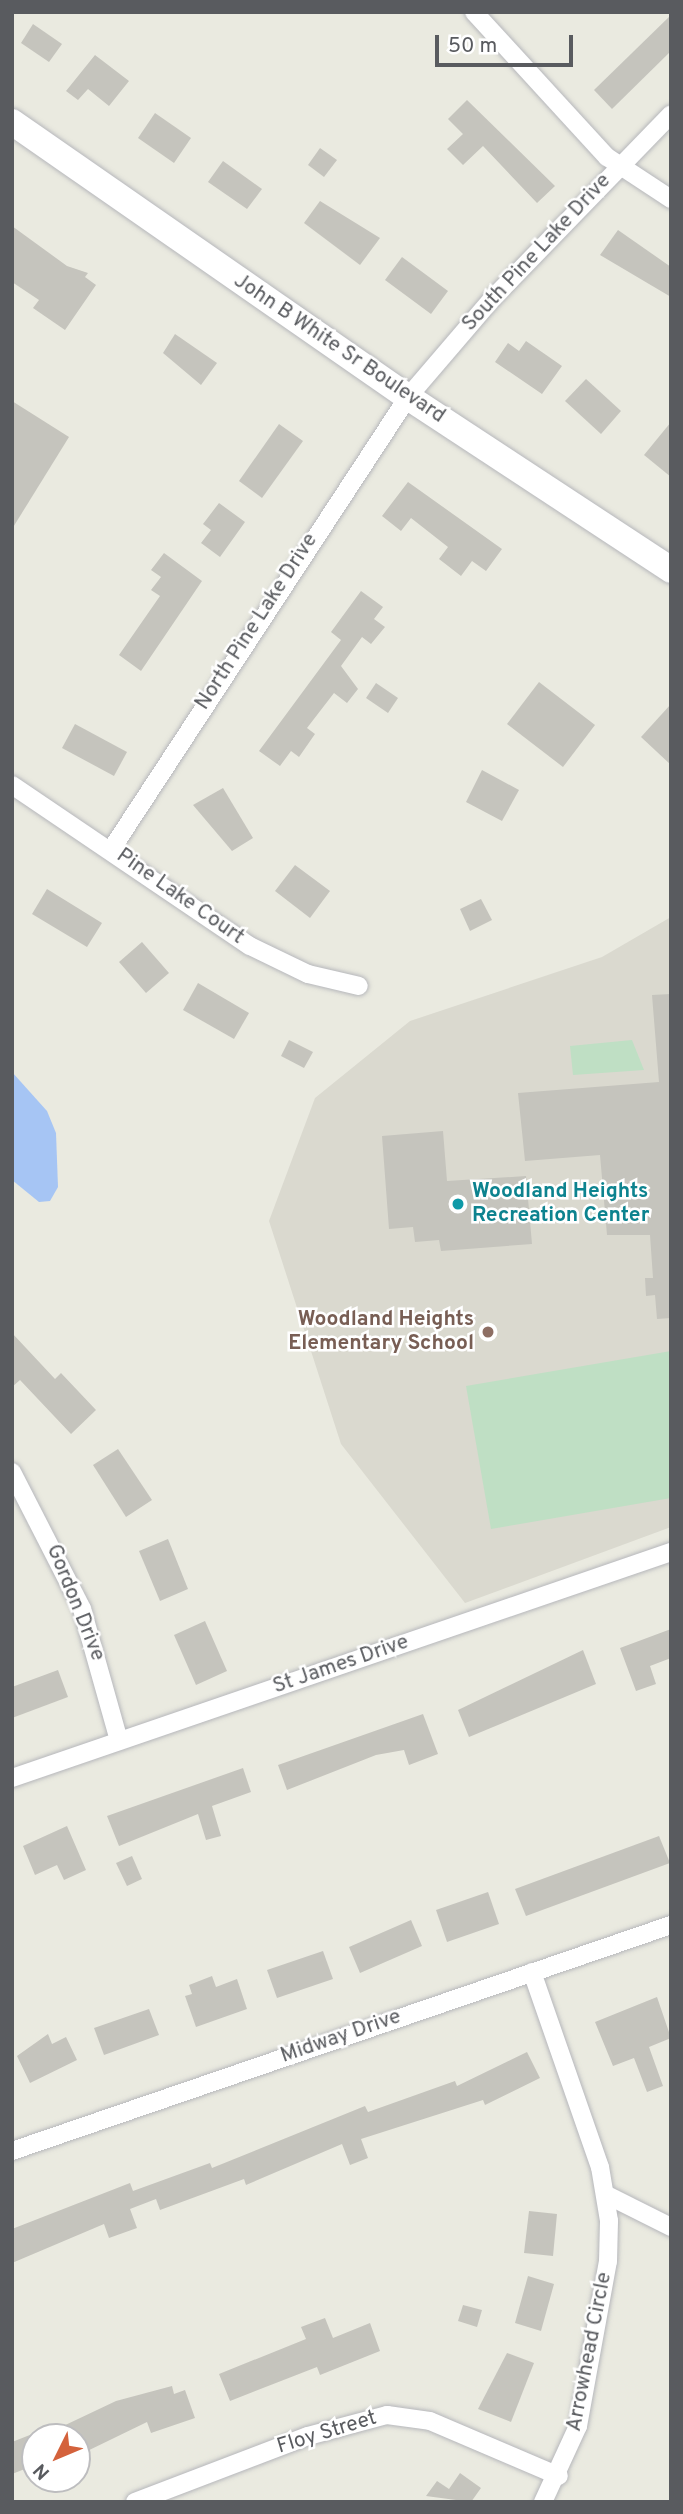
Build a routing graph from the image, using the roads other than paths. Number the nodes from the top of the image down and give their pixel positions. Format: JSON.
{"nodes":[{"id":1,"x":474,"y":12,"type":"edge"},
{"id":2,"x":671,"y":114,"type":"edge"},
{"id":3,"x":12,"y":122,"type":"edge"},
{"id":4,"x":618,"y":167,"type":"junction"},
{"id":5,"x":671,"y":200,"type":"edge"},
{"id":6,"x":408,"y":397,"type":"junction"},
{"id":7,"x":671,"y":570,"type":"edge"},
{"id":8,"x":12,"y":785,"type":"edge"},
{"id":9,"x":111,"y":850,"type":"junction"},
{"id":10,"x":359,"y":986,"type":"dead end"},
{"id":11,"x":12,"y":1472,"type":"edge"},
{"id":12,"x":671,"y":1552,"type":"edge"},
{"id":13,"x":119,"y":1741,"type":"junction"},
{"id":14,"x":12,"y":1778,"type":"edge"},
{"id":15,"x":671,"y":1925,"type":"edge"},
{"id":16,"x":532,"y":1972,"type":"junction"},
{"id":17,"x":12,"y":2151,"type":"edge"},
{"id":18,"x":607,"y":2195,"type":"junction"},
{"id":19,"x":671,"y":2228,"type":"edge"},
{"id":20,"x":559,"y":2476,"type":"junction"},
{"id":21,"x":135,"y":2502,"type":"edge"},
{"id":22,"x":543,"y":2502,"type":"edge"}],
"edges":[{"from":1,"to":4,"type":"street"},
{"from":2,"to":4,"type":"street","name":"South Pine Lake Drive"},
{"from":3,"to":6,"type":"main road","name":"John B White Sr Boulevard"},
{"from":4,"to":5,"type":"street"},
{"from":4,"to":6,"type":"street","name":"South Pine Lake Drive"},
{"from":6,"to":7,"type":"main road","name":"John B White Sr Boulevard"},
{"from":6,"to":9,"type":"street","name":"North Pine Lake Drive"},
{"from":8,"to":9,"type":"street","name":"Pine Lake Court"},
{"from":9,"to":10,"type":"street","name":"Pine Lake Court"},
{"from":11,"to":13,"type":"street","name":"Gordon Drive"},
{"from":12,"to":13,"type":"street","name":"St James Drive"},
{"from":13,"to":14,"type":"street","name":"St James Drive"},
{"from":15,"to":16,"type":"street","name":"Midway Drive"},
{"from":16,"to":17,"type":"street","name":"Midway Drive"},
{"from":16,"to":18,"type":"street","name":"Arrowhead Circle"},
{"from":18,"to":19,"type":"street"},
{"from":18,"to":20,"type":"street","name":"Arrowhead Circle"},
{"from":20,"to":21,"type":"street","name":"Floy Street"},
{"from":20,"to":22,"type":"street","name":"Arrowhead Circle"}]}
